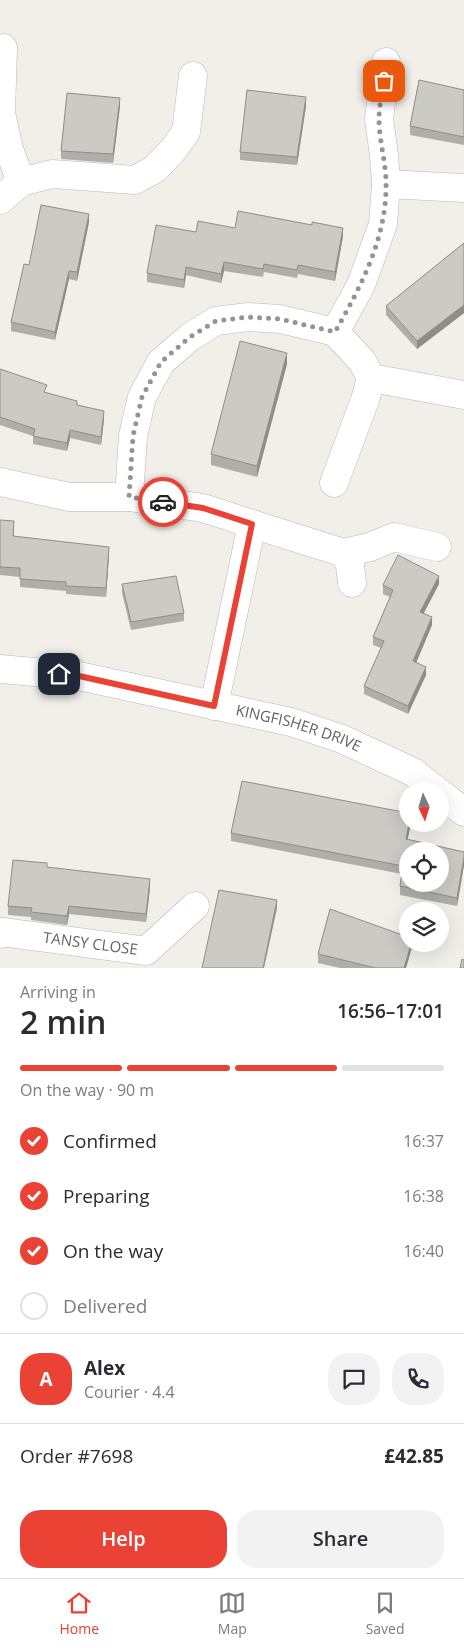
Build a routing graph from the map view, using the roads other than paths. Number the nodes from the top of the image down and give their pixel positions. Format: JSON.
{"nodes":[{"id":1,"x":3,"y":48,"type":"dead end"},
{"id":2,"x":386,"y":62,"type":"dead end"},
{"id":3,"x":193,"y":76,"type":"dead end"},
{"id":4,"x":21,"y":182,"type":"junction"},
{"id":5,"x":386,"y":184,"type":"junction"},
{"id":6,"x":464,"y":188,"type":"edge"},
{"id":7,"x":0,"y":200,"type":"edge"},
{"id":8,"x":335,"y":332,"type":"junction"},
{"id":9,"x":371,"y":378,"type":"junction"},
{"id":10,"x":464,"y":395,"type":"edge"},
{"id":11,"x":0,"y":482,"type":"edge"},
{"id":12,"x":334,"y":483,"type":"dead end"},
{"id":13,"x":129,"y":497,"type":"junction"},
{"id":14,"x":252,"y":524,"type":"junction"},
{"id":15,"x":437,"y":547,"type":"dead end"},
{"id":16,"x":344,"y":553,"type":"junction"},
{"id":17,"x":352,"y":582,"type":"dead end"},
{"id":18,"x":0,"y":669,"type":"edge"},
{"id":19,"x":214,"y":706,"type":"junction"},
{"id":20,"x":426,"y":782,"type":"edge"},
{"id":21,"x":449,"y":800,"type":"edge"},
{"id":22,"x":464,"y":812,"type":"edge"},
{"id":23,"x":195,"y":906,"type":"dead end"},
{"id":24,"x":1,"y":930,"type":"edge"},
{"id":25,"x":149,"y":959,"type":"edge"}],
"edges":[{"from":1,"to":4,"type":"street"},
{"from":2,"to":5,"type":"street"},
{"from":3,"to":4,"type":"street"},
{"from":4,"to":7,"type":"street"},
{"from":5,"to":6,"type":"street"},
{"from":5,"to":8,"type":"street"},
{"from":8,"to":9,"type":"street"},
{"from":8,"to":13,"type":"street"},
{"from":9,"to":10,"type":"street"},
{"from":9,"to":12,"type":"street"},
{"from":11,"to":13,"type":"street"},
{"from":13,"to":14,"type":"street"},
{"from":14,"to":16,"type":"street"},
{"from":14,"to":19,"type":"street"},
{"from":15,"to":16,"type":"street"},
{"from":16,"to":17,"type":"street"},
{"from":18,"to":19,"type":"street","name":"KINGFISHER DRIVE"},
{"from":19,"to":20,"type":"street","name":"KINGFISHER DRIVE"},
{"from":21,"to":22,"type":"street","name":"KINGFISHER DRIVE"},
{"from":23,"to":25,"type":"street","name":"TANSY CLOSE"},
{"from":24,"to":25,"type":"street","name":"TANSY CLOSE"}]}
